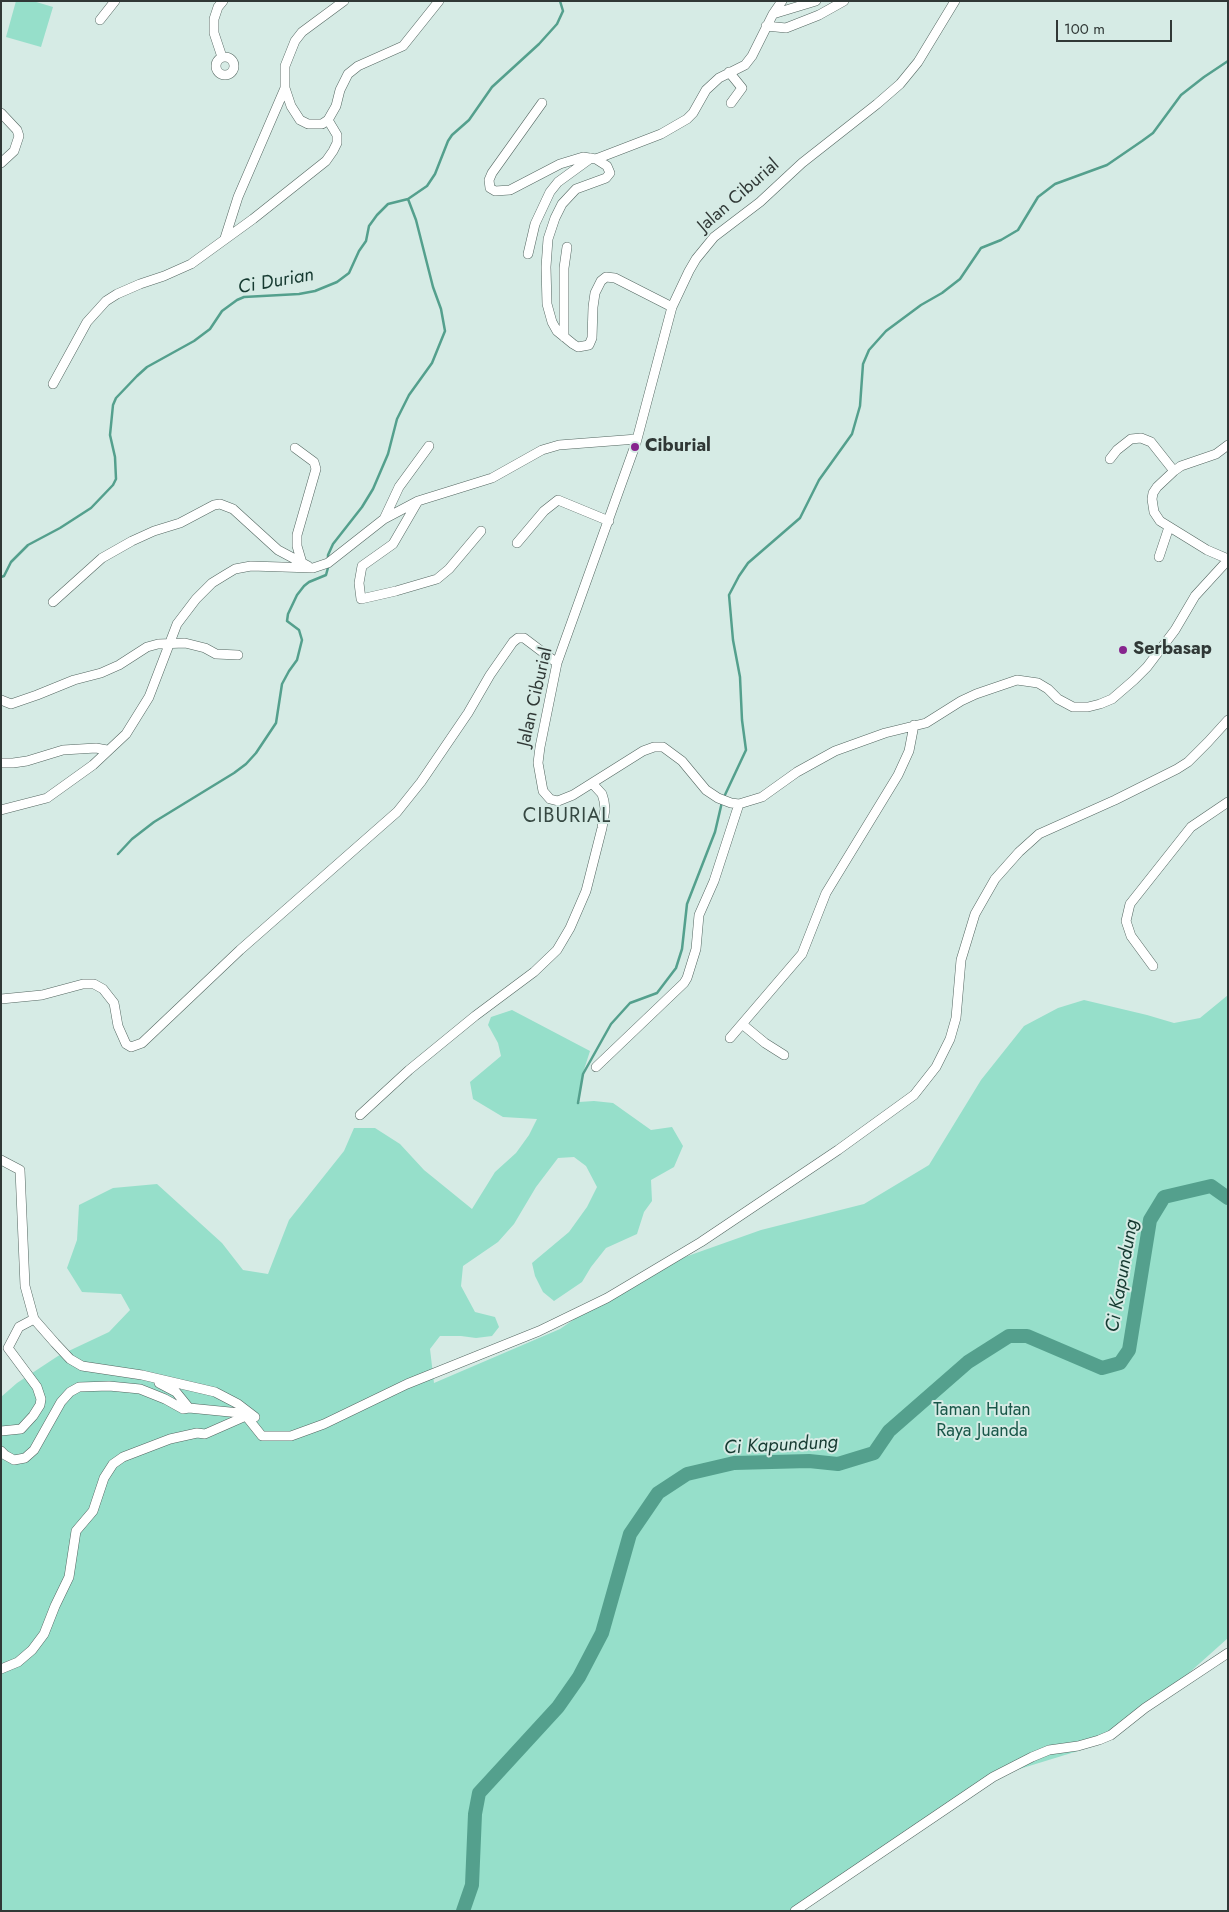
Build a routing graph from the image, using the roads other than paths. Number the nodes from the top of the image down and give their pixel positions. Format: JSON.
{"nodes":[{"id":1,"x":115,"y":1,"type":"edge"},
{"id":2,"x":223,"y":1,"type":"edge"},
{"id":3,"x":344,"y":1,"type":"edge"},
{"id":4,"x":439,"y":1,"type":"edge"},
{"id":5,"x":782,"y":1,"type":"edge"},
{"id":6,"x":816,"y":1,"type":"edge"},
{"id":7,"x":844,"y":1,"type":"edge"},
{"id":8,"x":955,"y":1,"type":"edge"},
{"id":9,"x":773,"y":14,"type":"junction"},
{"id":10,"x":100,"y":20,"type":"dead end"},
{"id":11,"x":766,"y":26,"type":"junction"},
{"id":12,"x":222,"y":57,"type":"dead end"},
{"id":13,"x":729,"y":72,"type":"junction"},
{"id":14,"x":285,"y":88,"type":"junction"},
{"id":15,"x":542,"y":103,"type":"dead end"},
{"id":16,"x":731,"y":103,"type":"dead end"},
{"id":17,"x":1,"y":113,"type":"edge"},
{"id":18,"x":328,"y":120,"type":"junction"},
{"id":19,"x":594,"y":159,"type":"junction"},
{"id":20,"x":1,"y":163,"type":"edge"},
{"id":21,"x":225,"y":238,"type":"junction"},
{"id":22,"x":567,"y":247,"type":"dead end"},
{"id":23,"x":528,"y":254,"type":"dead end"},
{"id":24,"x":672,"y":307,"type":"junction"},
{"id":25,"x":564,"y":337,"type":"junction"},
{"id":26,"x":53,"y":384,"type":"dead end"},
{"id":27,"x":638,"y":439,"type":"junction"},
{"id":28,"x":1228,"y":445,"type":"edge"},
{"id":29,"x":429,"y":446,"type":"dead end"},
{"id":30,"x":295,"y":448,"type":"dead end"},
{"id":31,"x":1110,"y":459,"type":"dead end"},
{"id":32,"x":1174,"y":471,"type":"junction"},
{"id":33,"x":418,"y":501,"type":"junction"},
{"id":34,"x":384,"y":519,"type":"junction"},
{"id":35,"x":609,"y":521,"type":"junction"},
{"id":36,"x":1169,"y":527,"type":"junction"},
{"id":37,"x":481,"y":532,"type":"dead end"},
{"id":38,"x":517,"y":543,"type":"dead end"},
{"id":39,"x":1159,"y":557,"type":"dead end"},
{"id":40,"x":1228,"y":559,"type":"edge"},
{"id":41,"x":302,"y":563,"type":"junction"},
{"id":42,"x":313,"y":568,"type":"junction"},
{"id":43,"x":54,"y":602,"type":"dead end"},
{"id":44,"x":169,"y":643,"type":"junction"},
{"id":45,"x":238,"y":655,"type":"dead end"},
{"id":46,"x":557,"y":663,"type":"junction"},
{"id":47,"x":1,"y":700,"type":"edge"},
{"id":48,"x":1228,"y":720,"type":"edge"},
{"id":49,"x":914,"y":725,"type":"junction"},
{"id":50,"x":107,"y":750,"type":"junction"},
{"id":51,"x":1,"y":763,"type":"edge"},
{"id":52,"x":592,"y":783,"type":"junction"},
{"id":53,"x":1228,"y":802,"type":"edge"},
{"id":54,"x":739,"y":804,"type":"junction"},
{"id":55,"x":1,"y":810,"type":"edge"},
{"id":56,"x":1154,"y":966,"type":"dead end"},
{"id":57,"x":1,"y":1000,"type":"edge"},
{"id":58,"x":742,"y":1024,"type":"junction"},
{"id":59,"x":730,"y":1038,"type":"dead end"},
{"id":60,"x":784,"y":1055,"type":"dead end"},
{"id":61,"x":596,"y":1067,"type":"dead end"},
{"id":62,"x":360,"y":1115,"type":"dead end"},
{"id":63,"x":1,"y":1160,"type":"edge"},
{"id":64,"x":34,"y":1319,"type":"junction"},
{"id":65,"x":148,"y":1377,"type":"junction"},
{"id":66,"x":189,"y":1408,"type":"junction"},
{"id":67,"x":246,"y":1416,"type":"junction"},
{"id":68,"x":1,"y":1431,"type":"edge"},
{"id":69,"x":262,"y":1436,"type":"junction"},
{"id":70,"x":1,"y":1451,"type":"edge"},
{"id":71,"x":1228,"y":1653,"type":"edge"},
{"id":72,"x":1,"y":1669,"type":"edge"},
{"id":73,"x":795,"y":1911,"type":"edge"}],
"edges":[{"from":1,"to":10,"type":"street"},
{"from":2,"to":12,"type":"street"},
{"from":3,"to":14,"type":"street"},
{"from":4,"to":18,"type":"street"},
{"from":5,"to":9,"type":"street"},
{"from":6,"to":9,"type":"street"},
{"from":7,"to":11,"type":"street"},
{"from":8,"to":24,"type":"street","name":"Jalan Ciburial"},
{"from":9,"to":11,"type":"street"},
{"from":11,"to":13,"type":"street"},
{"from":13,"to":16,"type":"street"},
{"from":13,"to":19,"type":"street"},
{"from":14,"to":18,"type":"street"},
{"from":14,"to":21,"type":"street"},
{"from":15,"to":19,"type":"street"},
{"from":17,"to":20,"type":"street"},
{"from":18,"to":21,"type":"street"},
{"from":19,"to":23,"type":"street"},
{"from":19,"to":25,"type":"street"},
{"from":21,"to":26,"type":"street"},
{"from":22,"to":25,"type":"street"},
{"from":24,"to":25,"type":"street"},
{"from":24,"to":27,"type":"street","name":"Jalan Ciburial"},
{"from":27,"to":33,"type":"street"},
{"from":27,"to":35,"type":"street","name":"Jalan Ciburial"},
{"from":28,"to":32,"type":"street"},
{"from":29,"to":34,"type":"street"},
{"from":30,"to":41,"type":"street"},
{"from":31,"to":32,"type":"street"},
{"from":32,"to":36,"type":"street"},
{"from":33,"to":34,"type":"street"},
{"from":33,"to":37,"type":"street"},
{"from":34,"to":42,"type":"street"},
{"from":35,"to":38,"type":"street"},
{"from":35,"to":46,"type":"street","name":"Jalan Ciburial"},
{"from":36,"to":39,"type":"street"},
{"from":36,"to":40,"type":"street"},
{"from":40,"to":49,"type":"street"},
{"from":41,"to":42,"type":"street"},
{"from":41,"to":43,"type":"street"},
{"from":42,"to":44,"type":"street"},
{"from":44,"to":45,"type":"street"},
{"from":44,"to":47,"type":"street"},
{"from":44,"to":50,"type":"street"},
{"from":46,"to":52,"type":"street","name":"Jalan Ciburial"},
{"from":46,"to":57,"type":"street"},
{"from":48,"to":69,"type":"street"},
{"from":49,"to":54,"type":"street"},
{"from":49,"to":58,"type":"street"},
{"from":50,"to":51,"type":"street"},
{"from":50,"to":55,"type":"street"},
{"from":52,"to":54,"type":"street","name":"Jalan Ciburial"},
{"from":52,"to":62,"type":"street"},
{"from":53,"to":56,"type":"street"},
{"from":54,"to":61,"type":"street"},
{"from":58,"to":59,"type":"street"},
{"from":58,"to":60,"type":"street"},
{"from":63,"to":64,"type":"street"},
{"from":64,"to":65,"type":"street"},
{"from":64,"to":68,"type":"street"},
{"from":65,"to":66,"type":"street"},
{"from":65,"to":69,"type":"street"},
{"from":66,"to":67,"type":"street"},
{"from":66,"to":70,"type":"street"},
{"from":67,"to":69,"type":"street"},
{"from":67,"to":72,"type":"street"},
{"from":71,"to":73,"type":"street"}]}
